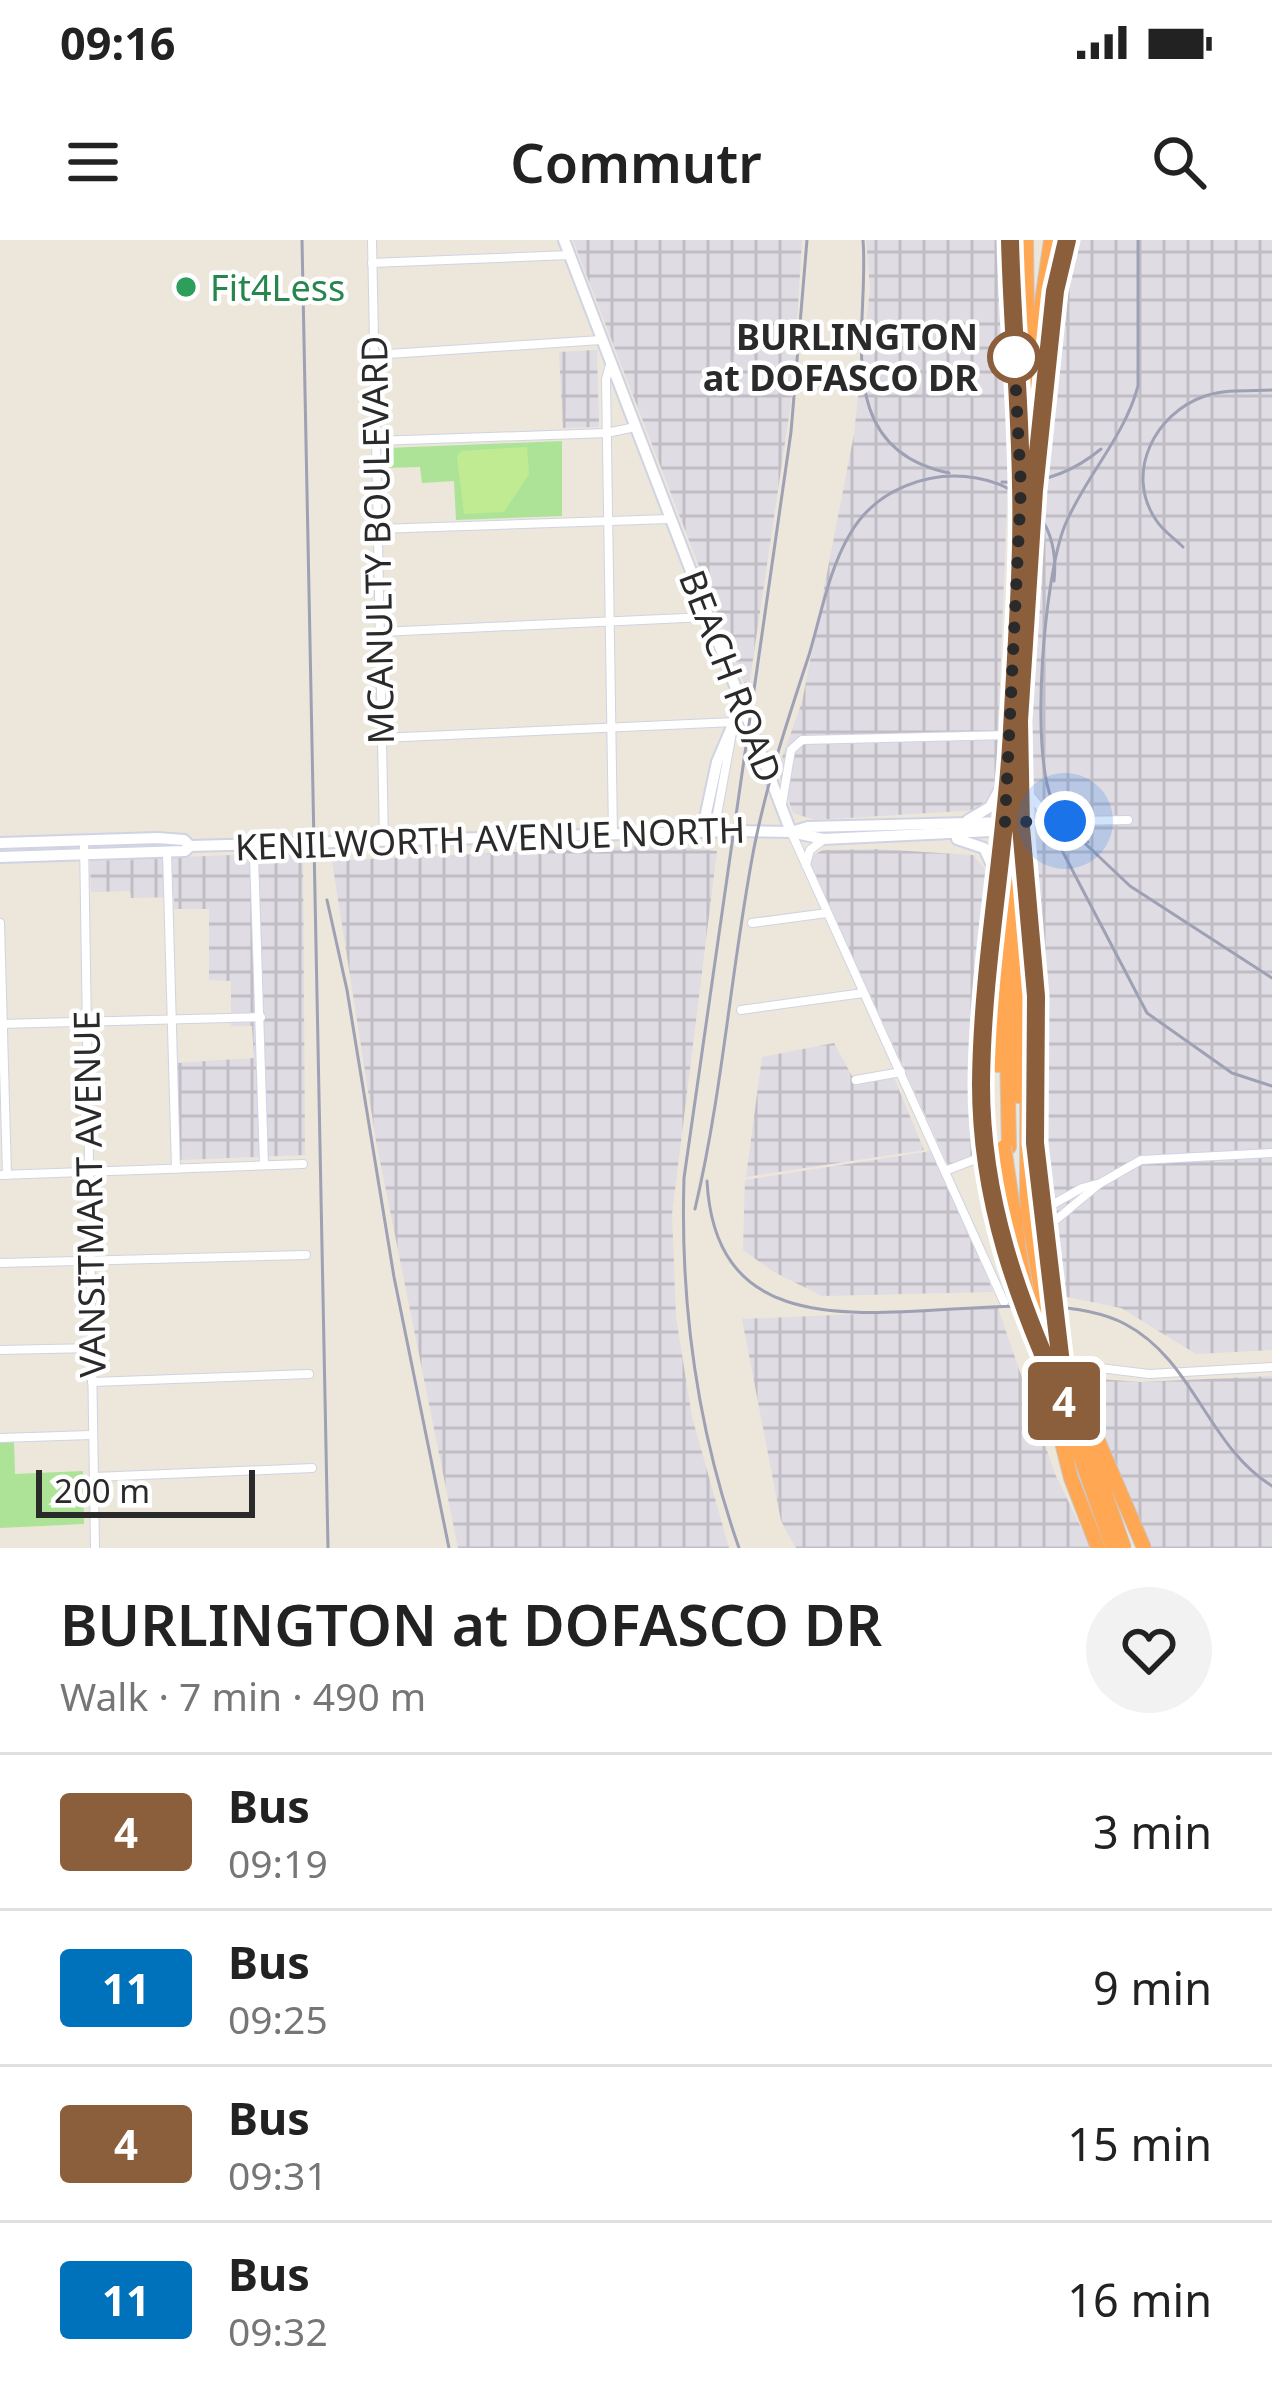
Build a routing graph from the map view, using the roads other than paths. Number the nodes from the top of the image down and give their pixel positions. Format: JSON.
{"nodes":[{"id":1,"x":372,"y":240,"type":"edge"},
{"id":2,"x":564,"y":240,"type":"edge"},
{"id":3,"x":1010,"y":240,"type":"edge"},
{"id":4,"x":1027,"y":240,"type":"edge"},
{"id":5,"x":1051,"y":240,"type":"edge"},
{"id":6,"x":1067,"y":240,"type":"edge"},
{"id":7,"x":570,"y":255,"type":"junction"},
{"id":8,"x":372,"y":263,"type":"junction"},
{"id":9,"x":1033,"y":321,"type":"junction"},
{"id":10,"x":602,"y":340,"type":"junction"},
{"id":11,"x":373,"y":355,"type":"junction"},
{"id":12,"x":610,"y":363,"type":"junction"},
{"id":13,"x":635,"y":427,"type":"junction"},
{"id":14,"x":607,"y":433,"type":"junction"},
{"id":15,"x":376,"y":441,"type":"junction"},
{"id":16,"x":669,"y":519,"type":"junction"},
{"id":17,"x":608,"y":521,"type":"junction"},
{"id":18,"x":378,"y":529,"type":"junction"},
{"id":19,"x":707,"y":617,"type":"junction"},
{"id":20,"x":610,"y":623,"type":"junction"},
{"id":21,"x":380,"y":632,"type":"junction"},
{"id":22,"x":737,"y":694,"type":"junction"},
{"id":23,"x":734,"y":722,"type":"junction"},
{"id":24,"x":612,"y":728,"type":"junction"},
{"id":25,"x":1012,"y":735,"type":"junction"},
{"id":26,"x":382,"y":738,"type":"junction"},
{"id":27,"x":1014,"y":769,"type":"junction"},
{"id":28,"x":782,"y":806,"type":"junction"},
{"id":29,"x":1129,"y":820,"type":"dead end"},
{"id":30,"x":1070,"y":821,"type":"junction"},
{"id":31,"x":953,"y":823,"type":"junction"},
{"id":32,"x":1025,"y":824,"type":"junction"},
{"id":33,"x":1005,"y":827,"type":"junction"},
{"id":34,"x":708,"y":832,"type":"junction"},
{"id":35,"x":791,"y":832,"type":"junction"},
{"id":36,"x":613,"y":836,"type":"junction"},
{"id":37,"x":942,"y":836,"type":"junction"},
{"id":38,"x":824,"y":839,"type":"junction"},
{"id":39,"x":384,"y":841,"type":"junction"},
{"id":40,"x":0,"y":843,"type":"edge"},
{"id":41,"x":190,"y":846,"type":"junction"},
{"id":42,"x":84,"y":847,"type":"junction"},
{"id":43,"x":167,"y":852,"type":"junction"},
{"id":44,"x":254,"y":856,"type":"dead end"},
{"id":45,"x":0,"y":857,"type":"edge"},
{"id":46,"x":806,"y":867,"type":"junction"},
{"id":47,"x":998,"y":883,"type":"junction"},
{"id":48,"x":1028,"y":885,"type":"junction"},
{"id":49,"x":826,"y":913,"type":"junction"},
{"id":50,"x":0,"y":922,"type":"edge"},
{"id":51,"x":752,"y":923,"type":"dead end"},
{"id":52,"x":988,"y":957,"type":"junction"},
{"id":53,"x":863,"y":993,"type":"junction"},
{"id":54,"x":741,"y":1010,"type":"dead end"},
{"id":55,"x":261,"y":1017,"type":"junction"},
{"id":56,"x":171,"y":1020,"type":"junction"},
{"id":57,"x":86,"y":1022,"type":"junction"},
{"id":58,"x":1,"y":1024,"type":"edge"},
{"id":59,"x":901,"y":1072,"type":"junction"},
{"id":60,"x":856,"y":1080,"type":"dead end"},
{"id":61,"x":1014,"y":1146,"type":"junction"},
{"id":62,"x":1272,"y":1154,"type":"edge"},
{"id":63,"x":986,"y":1155,"type":"junction"},
{"id":64,"x":303,"y":1164,"type":"dead end"},
{"id":65,"x":264,"y":1165,"type":"junction"},
{"id":66,"x":176,"y":1169,"type":"junction"},
{"id":67,"x":90,"y":1171,"type":"junction"},
{"id":68,"x":945,"y":1171,"type":"junction"},
{"id":69,"x":3,"y":1175,"type":"edge"},
{"id":70,"x":1099,"y":1184,"type":"junction"},
{"id":71,"x":1034,"y":1210,"type":"junction"},
{"id":72,"x":1000,"y":1226,"type":"junction"},
{"id":73,"x":1043,"y":1230,"type":"junction"},
{"id":74,"x":305,"y":1255,"type":"dead end"},
{"id":75,"x":93,"y":1261,"type":"junction"},
{"id":76,"x":0,"y":1263,"type":"edge"},
{"id":77,"x":1038,"y":1275,"type":"junction"},
{"id":78,"x":1027,"y":1291,"type":"junction"},
{"id":79,"x":1004,"y":1302,"type":"dead end"},
{"id":80,"x":94,"y":1348,"type":"junction"},
{"id":81,"x":0,"y":1351,"type":"edge"},
{"id":82,"x":1046,"y":1360,"type":"junction"},
{"id":83,"x":1060,"y":1363,"type":"junction"},
{"id":84,"x":1272,"y":1367,"type":"edge"},
{"id":85,"x":309,"y":1374,"type":"dead end"},
{"id":86,"x":92,"y":1382,"type":"junction"},
{"id":87,"x":1066,"y":1406,"type":"junction"},
{"id":88,"x":91,"y":1435,"type":"junction"},
{"id":89,"x":0,"y":1438,"type":"edge"},
{"id":90,"x":312,"y":1468,"type":"dead end"},
{"id":91,"x":94,"y":1477,"type":"junction"},
{"id":92,"x":95,"y":1548,"type":"edge"},
{"id":93,"x":1098,"y":1548,"type":"edge"},
{"id":94,"x":1119,"y":1548,"type":"edge"},
{"id":95,"x":1144,"y":1548,"type":"edge"}],
"edges":[{"from":1,"to":8,"type":"street","name":"MCANULTY BOULEVARD"},
{"from":2,"to":7,"type":"main road","name":"BEACH ROAD"},
{"from":3,"to":25,"type":"main road"},
{"from":4,"to":9,"type":"highway"},
{"from":5,"to":9,"type":"highway"},
{"from":6,"to":27,"type":"main road"},
{"from":7,"to":8,"type":"street"},
{"from":7,"to":10,"type":"main road","name":"BEACH ROAD"},
{"from":8,"to":11,"type":"street","name":"MCANULTY BOULEVARD"},
{"from":9,"to":61,"type":"highway","bridge":true},
{"from":10,"to":11,"type":"street"},
{"from":10,"to":12,"type":"main road","name":"BEACH ROAD"},
{"from":11,"to":15,"type":"street","name":"MCANULTY BOULEVARD"},
{"from":12,"to":13,"type":"main road","name":"BEACH ROAD"},
{"from":12,"to":14,"type":"street"},
{"from":13,"to":14,"type":"street"},
{"from":13,"to":16,"type":"main road","name":"BEACH ROAD"},
{"from":14,"to":15,"type":"street"},
{"from":14,"to":17,"type":"street"},
{"from":15,"to":18,"type":"street","name":"MCANULTY BOULEVARD"},
{"from":16,"to":17,"type":"street"},
{"from":16,"to":19,"type":"main road","name":"BEACH ROAD"},
{"from":17,"to":18,"type":"street"},
{"from":17,"to":20,"type":"street"},
{"from":18,"to":21,"type":"street","name":"MCANULTY BOULEVARD"},
{"from":19,"to":20,"type":"street"},
{"from":19,"to":22,"type":"main road","name":"BEACH ROAD"},
{"from":20,"to":21,"type":"street"},
{"from":20,"to":24,"type":"street"},
{"from":21,"to":26,"type":"street","name":"MCANULTY BOULEVARD"},
{"from":22,"to":23,"type":"main road"},
{"from":22,"to":28,"type":"main road","name":"BEACH ROAD"},
{"from":23,"to":24,"type":"street"},
{"from":23,"to":34,"type":"main road"},
{"from":24,"to":26,"type":"street"},
{"from":24,"to":36,"type":"street"},
{"from":25,"to":27,"type":"main road"},
{"from":25,"to":28,"type":"street"},
{"from":26,"to":39,"type":"street","name":"MCANULTY BOULEVARD"},
{"from":27,"to":30,"type":"street"},
{"from":27,"to":31,"type":"main road"},
{"from":27,"to":32,"type":"main road"},
{"from":27,"to":33,"type":"main road"},
{"from":28,"to":35,"type":"main road","name":"BEACH ROAD"},
{"from":29,"to":30,"type":"street","name":"KENILWORTH AVENUE NORTH"},
{"from":30,"to":32,"type":"street","name":"KENILWORTH AVENUE NORTH"},
{"from":31,"to":33,"type":"main road","name":"KENILWORTH AVENUE NORTH"},
{"from":31,"to":35,"type":"main road","name":"KENILWORTH AVENUE NORTH"},
{"from":32,"to":33,"type":"main road","name":"KENILWORTH AVENUE NORTH"},
{"from":32,"to":48,"type":"main road"},
{"from":33,"to":37,"type":"main road","name":"KENILWORTH AVENUE NORTH"},
{"from":33,"to":47,"type":"main road"},
{"from":34,"to":35,"type":"main road","name":"KENILWORTH AVENUE NORTH"},
{"from":34,"to":36,"type":"main road","name":"KENILWORTH AVENUE NORTH"},
{"from":35,"to":38,"type":"main road","name":"KENILWORTH AVENUE NORTH"},
{"from":35,"to":46,"type":"street","name":"BEACH ROAD"},
{"from":36,"to":39,"type":"main road","name":"KENILWORTH AVENUE NORTH"},
{"from":37,"to":38,"type":"main road","name":"KENILWORTH AVENUE NORTH"},
{"from":37,"to":47,"type":"main road"},
{"from":38,"to":46,"type":"street"},
{"from":39,"to":41,"type":"main road","name":"KENILWORTH AVENUE NORTH"},
{"from":40,"to":42,"type":"main road","name":"KENILWORTH AVENUE NORTH"},
{"from":41,"to":42,"type":"main road","name":"KENILWORTH AVENUE NORTH"},
{"from":41,"to":43,"type":"main road","name":"KENILWORTH AVENUE NORTH"},
{"from":42,"to":43,"type":"main road","name":"KENILWORTH AVENUE NORTH"},
{"from":42,"to":45,"type":"main road","name":"KENILWORTH AVENUE NORTH"},
{"from":42,"to":57,"type":"street","name":"VANSITMART AVENUE"},
{"from":43,"to":56,"type":"street"},
{"from":44,"to":55,"type":"street"},
{"from":46,"to":49,"type":"street","name":"BEACH ROAD"},
{"from":47,"to":52,"type":"main road"},
{"from":48,"to":61,"type":"highway"},
{"from":48,"to":71,"type":"main road"},
{"from":49,"to":51,"type":"street"},
{"from":49,"to":53,"type":"street","name":"BEACH ROAD"},
{"from":50,"to":58,"type":"street"},
{"from":52,"to":61,"type":"highway"},
{"from":52,"to":63,"type":"main road"},
{"from":53,"to":54,"type":"street"},
{"from":53,"to":59,"type":"street","name":"BEACH ROAD"},
{"from":55,"to":56,"type":"street"},
{"from":55,"to":65,"type":"street"},
{"from":56,"to":57,"type":"street"},
{"from":56,"to":66,"type":"street"},
{"from":57,"to":58,"type":"street"},
{"from":57,"to":67,"type":"street","name":"VANSITMART AVENUE"},
{"from":58,"to":69,"type":"street"},
{"from":59,"to":60,"type":"street"},
{"from":59,"to":68,"type":"street","name":"BEACH ROAD"},
{"from":61,"to":71,"type":"highway"},
{"from":61,"to":78,"type":"highway","bridge":true},
{"from":62,"to":70,"type":"street"},
{"from":63,"to":68,"type":"street"},
{"from":63,"to":72,"type":"main road"},
{"from":64,"to":65,"type":"street"},
{"from":65,"to":66,"type":"street"},
{"from":66,"to":67,"type":"street"},
{"from":67,"to":69,"type":"street"},
{"from":67,"to":75,"type":"street","name":"VANSITMART AVENUE"},
{"from":68,"to":79,"type":"street","name":"BEACH ROAD"},
{"from":70,"to":71,"type":"street"},
{"from":70,"to":73,"type":"street"},
{"from":71,"to":72,"type":"street"},
{"from":71,"to":73,"type":"main road"},
{"from":71,"to":77,"type":"highway","bridge":true},
{"from":72,"to":73,"type":"street"},
{"from":72,"to":82,"type":"main road"},
{"from":73,"to":83,"type":"main road"},
{"from":74,"to":75,"type":"street"},
{"from":75,"to":76,"type":"street"},
{"from":75,"to":80,"type":"street","name":"VANSITMART AVENUE"},
{"from":77,"to":94,"type":"highway","bridge":true},
{"from":77,"to":95,"type":"highway","bridge":true},
{"from":78,"to":93,"type":"highway","bridge":true},
{"from":78,"to":94,"type":"highway","bridge":true},
{"from":80,"to":81,"type":"street"},
{"from":80,"to":86,"type":"street","name":"VANSITMART AVENUE"},
{"from":82,"to":83,"type":"street"},
{"from":82,"to":87,"type":"main road"},
{"from":83,"to":84,"type":"street"},
{"from":83,"to":87,"type":"main road"},
{"from":85,"to":86,"type":"street"},
{"from":86,"to":88,"type":"street","name":"VANSITMART AVENUE"},
{"from":87,"to":94,"type":"main road"},
{"from":88,"to":89,"type":"street"},
{"from":88,"to":91,"type":"street","name":"VANSITMART AVENUE"},
{"from":90,"to":91,"type":"street"},
{"from":91,"to":92,"type":"street","name":"VANSITMART AVENUE"}]}
